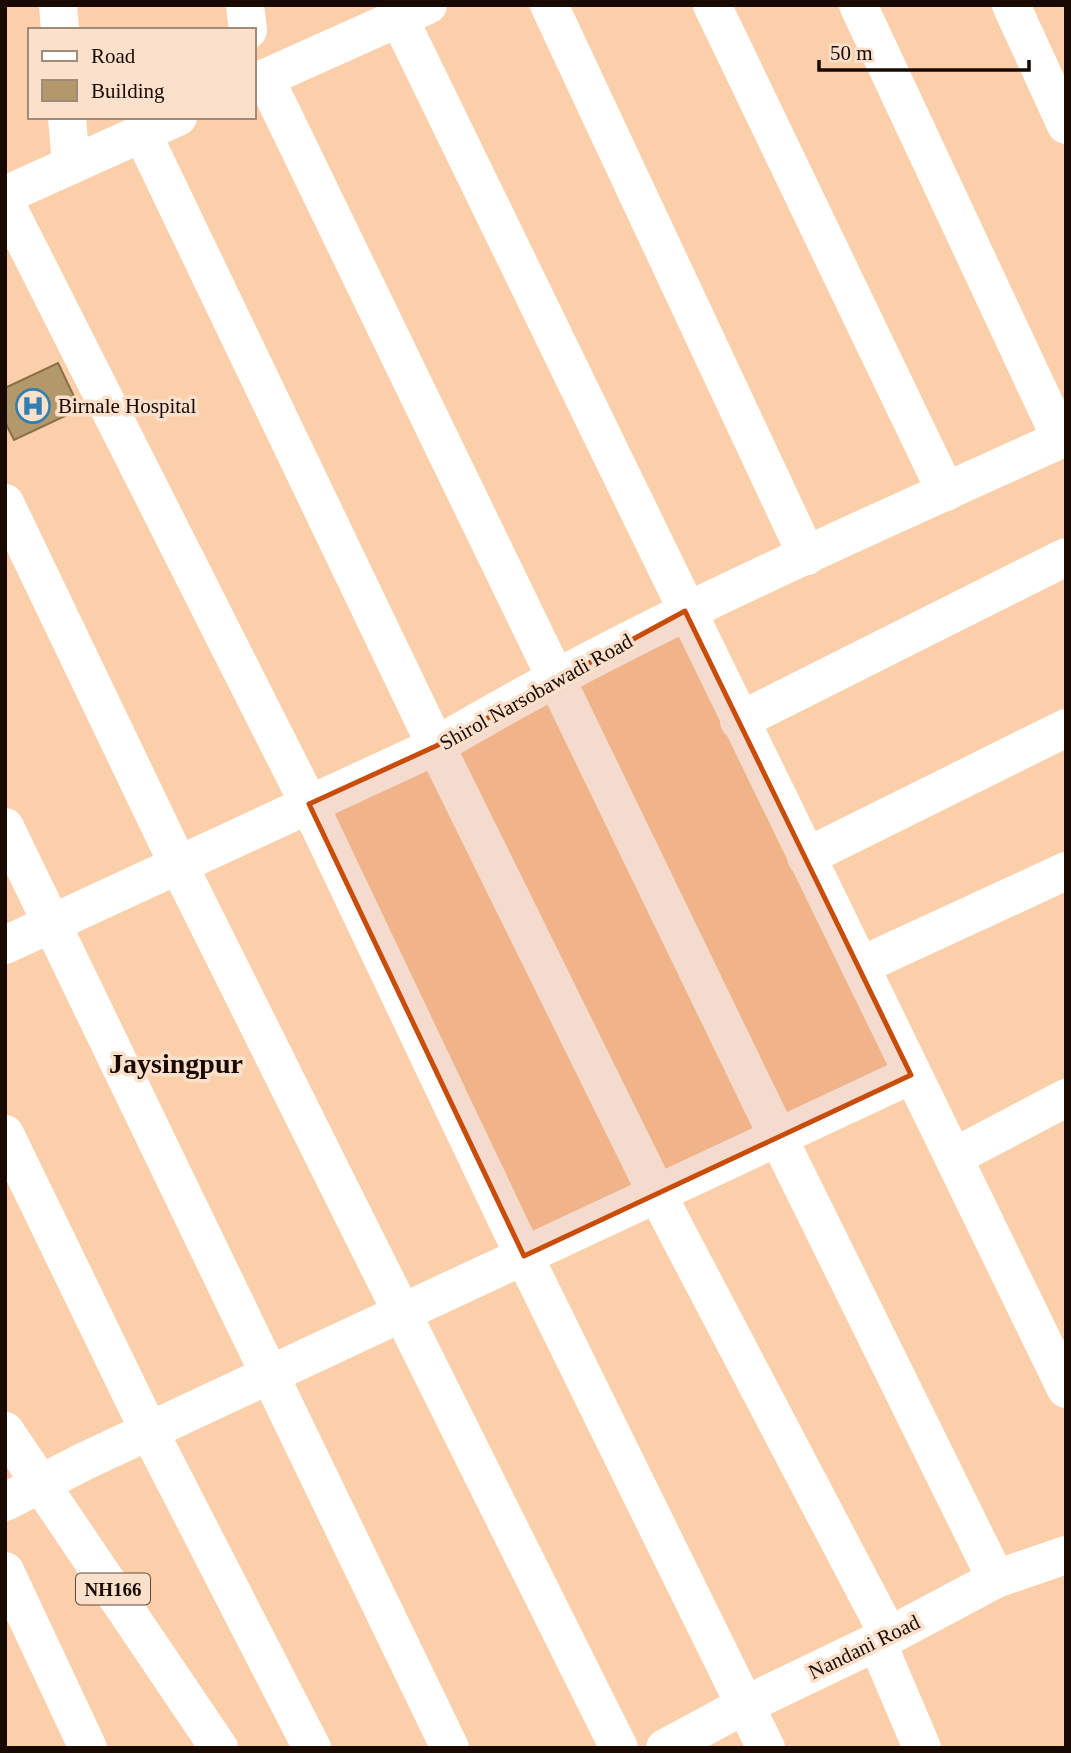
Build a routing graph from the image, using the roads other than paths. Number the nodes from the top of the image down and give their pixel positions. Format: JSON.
{"nodes":[{"id":1,"x":58,"y":5,"type":"edge"},
{"id":2,"x":245,"y":5,"type":"edge"},
{"id":3,"x":549,"y":5,"type":"edge"},
{"id":4,"x":712,"y":5,"type":"edge"},
{"id":5,"x":858,"y":5,"type":"edge"},
{"id":6,"x":1011,"y":5,"type":"edge"},
{"id":7,"x":414,"y":12,"type":"edge"},
{"id":8,"x":60,"y":28,"type":"edge"},
{"id":9,"x":248,"y":28,"type":"edge"},
{"id":10,"x":259,"y":81,"type":"edge"},
{"id":11,"x":67,"y":119,"type":"edge"},
{"id":12,"x":174,"y":119,"type":"edge"},
{"id":13,"x":1066,"y":125,"type":"edge"},
{"id":14,"x":142,"y":133,"type":"junction"},
{"id":15,"x":71,"y":165,"type":"junction"},
{"id":16,"x":5,"y":195,"type":"edge"},
{"id":17,"x":5,"y":202,"type":"edge"},
{"id":18,"x":1063,"y":438,"type":"edge"},
{"id":19,"x":946,"y":492,"type":"junction"},
{"id":20,"x":5,"y":503,"type":"edge"},
{"id":21,"x":807,"y":556,"type":"junction"},
{"id":22,"x":1066,"y":557,"type":"edge"},
{"id":23,"x":685,"y":611,"type":"junction"},
{"id":24,"x":555,"y":679,"type":"junction"},
{"id":25,"x":739,"y":721,"type":"junction"},
{"id":26,"x":1066,"y":728,"type":"edge"},
{"id":27,"x":436,"y":746,"type":"junction"},
{"id":28,"x":309,"y":804,"type":"junction"},
{"id":29,"x":5,"y":827,"type":"edge"},
{"id":30,"x":806,"y":856,"type":"junction"},
{"id":31,"x":178,"y":864,"type":"junction"},
{"id":32,"x":1066,"y":871,"type":"edge"},
{"id":33,"x":50,"y":922,"type":"junction"},
{"id":34,"x":5,"y":945,"type":"edge"},
{"id":35,"x":860,"y":966,"type":"junction"},
{"id":36,"x":911,"y":1075,"type":"junction"},
{"id":37,"x":1066,"y":1098,"type":"edge"},
{"id":38,"x":5,"y":1134,"type":"edge"},
{"id":39,"x":778,"y":1137,"type":"junction"},
{"id":40,"x":954,"y":1157,"type":"junction"},
{"id":41,"x":657,"y":1194,"type":"junction"},
{"id":42,"x":524,"y":1256,"type":"junction"},
{"id":43,"x":401,"y":1314,"type":"junction"},
{"id":44,"x":270,"y":1375,"type":"junction"},
{"id":45,"x":1066,"y":1389,"type":"edge"},
{"id":46,"x":5,"y":1431,"type":"edge"},
{"id":47,"x":149,"y":1431,"type":"junction"},
{"id":48,"x":42,"y":1484,"type":"junction"},
{"id":49,"x":5,"y":1502,"type":"edge"},
{"id":50,"x":1066,"y":1555,"type":"edge"},
{"id":51,"x":5,"y":1571,"type":"edge"},
{"id":52,"x":996,"y":1579,"type":"junction"},
{"id":53,"x":883,"y":1639,"type":"junction"},
{"id":54,"x":745,"y":1705,"type":"junction"},
{"id":55,"x":88,"y":1748,"type":"edge"},
{"id":56,"x":219,"y":1748,"type":"edge"},
{"id":57,"x":312,"y":1748,"type":"edge"},
{"id":58,"x":450,"y":1748,"type":"edge"},
{"id":59,"x":619,"y":1748,"type":"edge"},
{"id":60,"x":665,"y":1748,"type":"edge"},
{"id":61,"x":766,"y":1748,"type":"edge"},
{"id":62,"x":922,"y":1748,"type":"edge"}],
"edges":[{"from":1,"to":8,"type":"main road"},
{"from":2,"to":9,"type":"main road"},
{"from":3,"to":21,"type":"main road"},
{"from":4,"to":19,"type":"main road"},
{"from":5,"to":18,"type":"main road"},
{"from":6,"to":13,"type":"main road"},
{"from":7,"to":10,"type":"main road"},
{"from":7,"to":23,"type":"main road"},
{"from":10,"to":24,"type":"main road"},
{"from":11,"to":15,"type":"main road"},
{"from":12,"to":14,"type":"main road"},
{"from":14,"to":15,"type":"main road"},
{"from":14,"to":27,"type":"main road"},
{"from":15,"to":16,"type":"main road"},
{"from":17,"to":28,"type":"main road"},
{"from":18,"to":19,"type":"main road","name":"Shirol Narsobawadi Road"},
{"from":19,"to":21,"type":"main road","name":"Shirol Narsobawadi Road"},
{"from":20,"to":31,"type":"main road"},
{"from":21,"to":23,"type":"main road","name":"Shirol Narsobawadi Road"},
{"from":22,"to":25,"type":"main road"},
{"from":23,"to":24,"type":"main road","name":"Shirol Narsobawadi Road"},
{"from":23,"to":25,"type":"main road"},
{"from":24,"to":27,"type":"main road","name":"Shirol Narsobawadi Road"},
{"from":24,"to":39,"type":"main road"},
{"from":25,"to":30,"type":"main road"},
{"from":26,"to":30,"type":"main road"},
{"from":27,"to":28,"type":"main road","name":"Shirol Narsobawadi Road"},
{"from":27,"to":41,"type":"main road"},
{"from":28,"to":31,"type":"main road","name":"Shirol Narsobawadi Road"},
{"from":28,"to":42,"type":"main road"},
{"from":29,"to":33,"type":"main road"},
{"from":30,"to":35,"type":"main road"},
{"from":31,"to":33,"type":"main road","name":"Shirol Narsobawadi Road"},
{"from":31,"to":43,"type":"main road"},
{"from":32,"to":35,"type":"main road"},
{"from":33,"to":34,"type":"main road","name":"Shirol Narsobawadi Road"},
{"from":33,"to":44,"type":"main road"},
{"from":35,"to":36,"type":"main road"},
{"from":36,"to":39,"type":"main road"},
{"from":36,"to":40,"type":"main road"},
{"from":37,"to":40,"type":"main road"},
{"from":38,"to":47,"type":"main road"},
{"from":39,"to":41,"type":"main road"},
{"from":39,"to":52,"type":"main road"},
{"from":40,"to":45,"type":"main road"},
{"from":41,"to":42,"type":"main road"},
{"from":41,"to":53,"type":"main road"},
{"from":42,"to":43,"type":"main road"},
{"from":42,"to":54,"type":"main road"},
{"from":43,"to":44,"type":"main road"},
{"from":43,"to":59,"type":"main road"},
{"from":44,"to":47,"type":"main road"},
{"from":44,"to":58,"type":"main road"},
{"from":46,"to":48,"type":"main road","number":"NH166"},
{"from":47,"to":48,"type":"main road"},
{"from":47,"to":57,"type":"main road"},
{"from":48,"to":49,"type":"main road"},
{"from":48,"to":56,"type":"main road","number":"NH166"},
{"from":50,"to":52,"type":"main road","name":"Nandani Road"},
{"from":51,"to":55,"type":"main road"},
{"from":52,"to":53,"type":"main road","name":"Nandani Road"},
{"from":53,"to":54,"type":"main road","name":"Nandani Road"},
{"from":53,"to":62,"type":"main road"},
{"from":54,"to":60,"type":"main road","name":"Nandani Road"},
{"from":54,"to":61,"type":"main road"}]}
